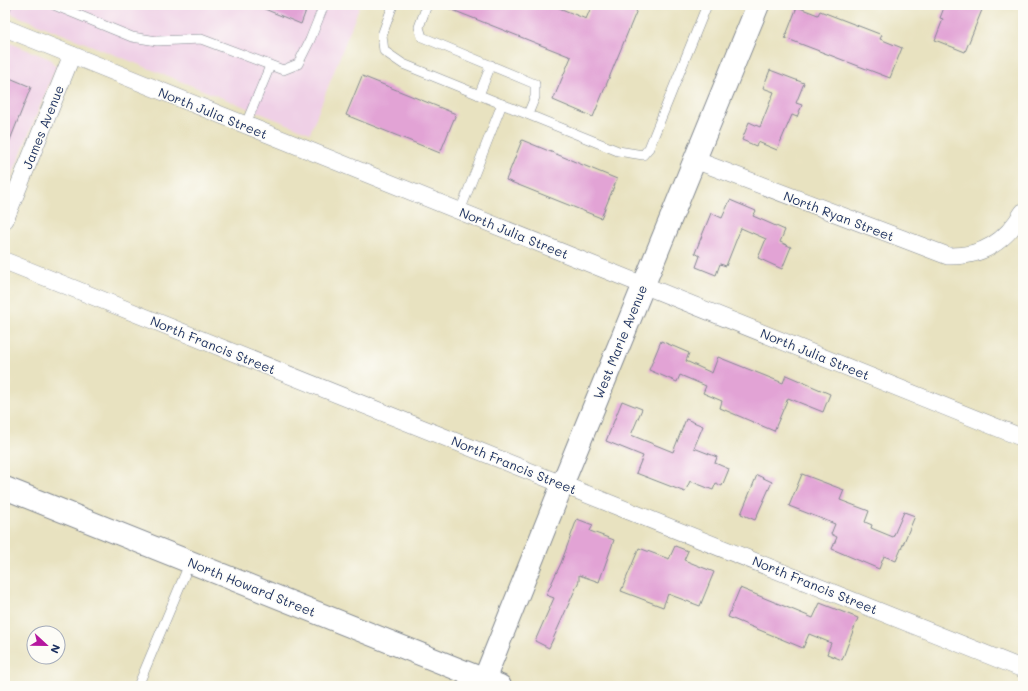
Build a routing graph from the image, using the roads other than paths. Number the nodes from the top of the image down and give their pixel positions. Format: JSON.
{"nodes":[{"id":1,"x":7,"y":5,"type":"edge"},
{"id":2,"x":54,"y":5,"type":"edge"},
{"id":3,"x":324,"y":5,"type":"edge"},
{"id":4,"x":393,"y":5,"type":"edge"},
{"id":5,"x":428,"y":5,"type":"edge"},
{"id":6,"x":707,"y":5,"type":"edge"},
{"id":7,"x":758,"y":5,"type":"edge"},
{"id":8,"x":5,"y":10,"type":"edge"},
{"id":9,"x":5,"y":28,"type":"edge"},
{"id":10,"x":72,"y":55,"type":"junction"},
{"id":11,"x":491,"y":65,"type":"junction"},
{"id":12,"x":270,"y":66,"type":"junction"},
{"id":13,"x":479,"y":95,"type":"junction"},
{"id":14,"x":502,"y":104,"type":"junction"},
{"id":15,"x":528,"y":114,"type":"junction"},
{"id":16,"x":245,"y":126,"type":"junction"},
{"id":17,"x":695,"y":160,"type":"junction"},
{"id":18,"x":460,"y":211,"type":"junction"},
{"id":19,"x":1023,"y":212,"type":"edge"},
{"id":20,"x":5,"y":220,"type":"edge"},
{"id":21,"x":5,"y":261,"type":"edge"},
{"id":22,"x":643,"y":285,"type":"junction"},
{"id":23,"x":1023,"y":438,"type":"edge"},
{"id":24,"x":562,"y":485,"type":"junction"},
{"id":25,"x":5,"y":488,"type":"edge"},
{"id":26,"x":190,"y":562,"type":"junction"},
{"id":27,"x":1023,"y":669,"type":"edge"},
{"id":28,"x":492,"y":683,"type":"edge"},
{"id":29,"x":138,"y":686,"type":"edge"}],
"edges":[{"from":1,"to":8,"type":"lane"},
{"from":2,"to":12,"type":"lane"},
{"from":3,"to":12,"type":"lane"},
{"from":4,"to":13,"type":"lane"},
{"from":5,"to":11,"type":"lane"},
{"from":6,"to":15,"type":"lane"},
{"from":7,"to":17,"type":"street","name":"West Marie Avenue"},
{"from":9,"to":10,"type":"street","name":"North Julia Street"},
{"from":10,"to":16,"type":"street","name":"North Julia Street"},
{"from":10,"to":20,"type":"street","name":"James Avenue"},
{"from":11,"to":13,"type":"lane"},
{"from":11,"to":15,"type":"lane"},
{"from":12,"to":16,"type":"lane"},
{"from":13,"to":14,"type":"lane"},
{"from":14,"to":15,"type":"lane"},
{"from":14,"to":18,"type":"lane"},
{"from":16,"to":18,"type":"street","name":"North Julia Street"},
{"from":17,"to":19,"type":"street","name":"North Ryan Street"},
{"from":17,"to":22,"type":"street","name":"West Marie Avenue"},
{"from":18,"to":22,"type":"street","name":"North Julia Street"},
{"from":21,"to":24,"type":"street","name":"North Francis Street"},
{"from":22,"to":23,"type":"street","name":"North Julia Street"},
{"from":22,"to":24,"type":"street","name":"West Marie Avenue"},
{"from":24,"to":27,"type":"street","name":"North Francis Street"},
{"from":24,"to":28,"type":"street","name":"West Marie Avenue"},
{"from":25,"to":26,"type":"street","name":"North Howard Street"},
{"from":26,"to":28,"type":"street","name":"North Howard Street"},
{"from":26,"to":29,"type":"lane"}]}
